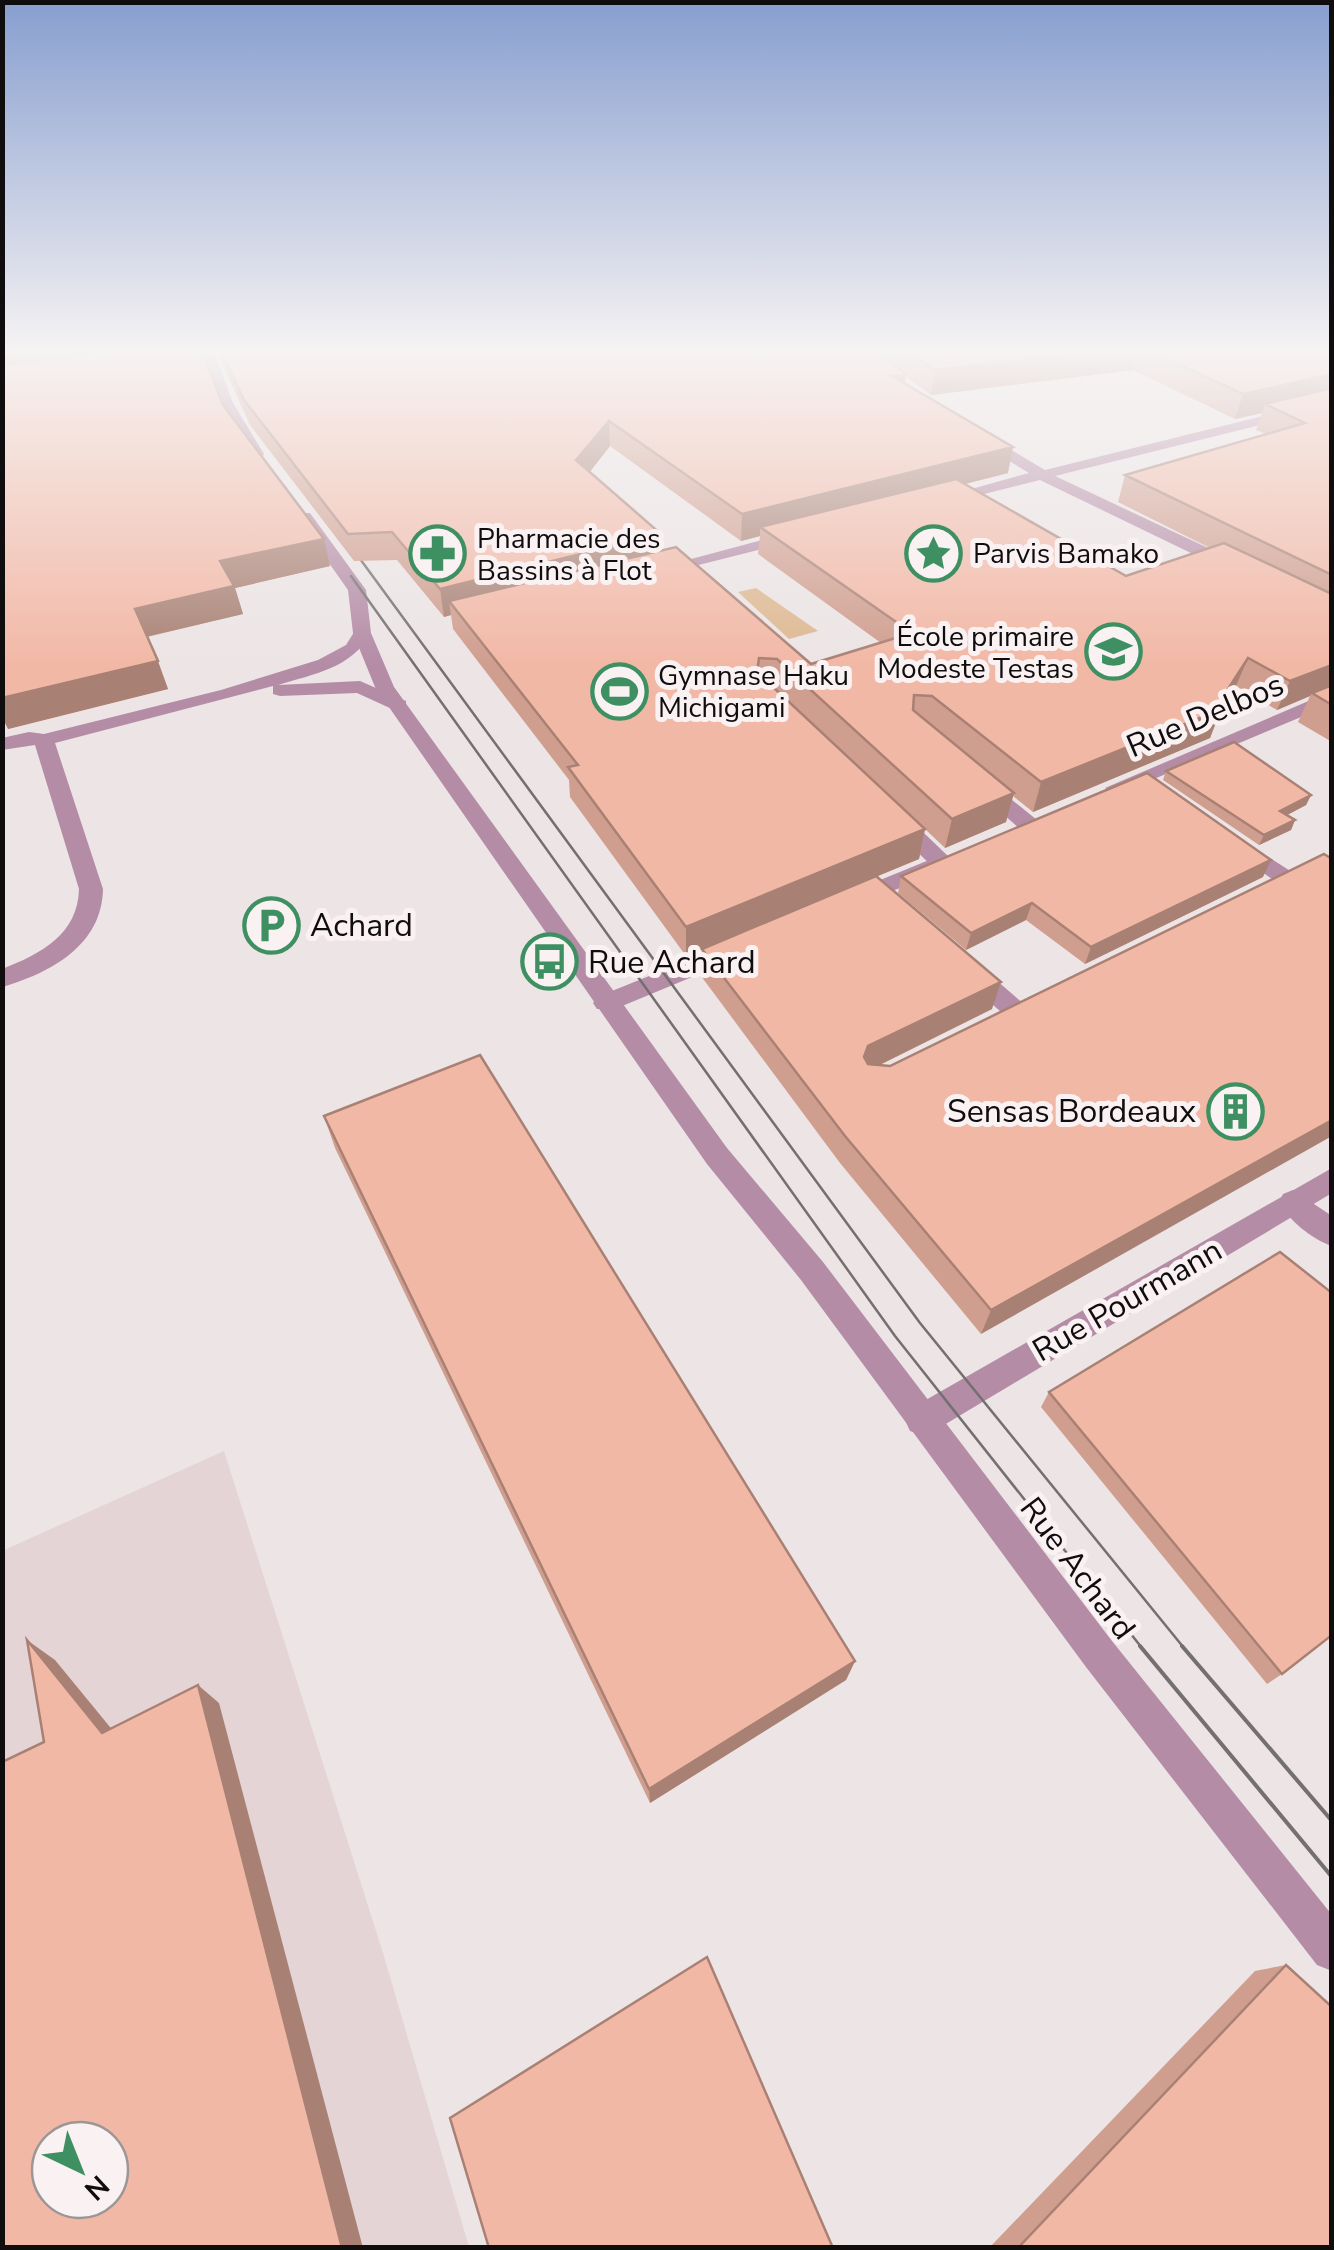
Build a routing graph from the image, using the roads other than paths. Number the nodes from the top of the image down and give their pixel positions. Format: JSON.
{"nodes":[{"id":1,"x":258,"y":454,"type":"edge"},
{"id":2,"x":1008,"y":454,"type":"edge"},
{"id":3,"x":1127,"y":454,"type":"edge"},
{"id":4,"x":266,"y":466,"type":"edge"},
{"id":5,"x":1042,"y":475,"type":"junction"},
{"id":6,"x":926,"y":504,"type":"edge"},
{"id":7,"x":296,"y":506,"type":"edge"},
{"id":8,"x":810,"y":532,"type":"edge"},
{"id":9,"x":646,"y":574,"type":"edge"},
{"id":10,"x":1246,"y":574,"type":"edge"},
{"id":11,"x":362,"y":633,"type":"junction"},
{"id":12,"x":228,"y":694,"type":"junction"},
{"id":13,"x":1332,"y":697,"type":"edge"},
{"id":14,"x":399,"y":704,"type":"junction"},
{"id":15,"x":44,"y":740,"type":"junction"},
{"id":16,"x":2,"y":744,"type":"edge"},
{"id":17,"x":973,"y":778,"type":"edge"},
{"id":18,"x":873,"y":797,"type":"edge"},
{"id":19,"x":1094,"y":797,"type":"edge"},
{"id":20,"x":1029,"y":825,"type":"edge"},
{"id":21,"x":1222,"y":833,"type":"edge"},
{"id":22,"x":1316,"y":864,"type":"edge"},
{"id":23,"x":1287,"y":879,"type":"junction"},
{"id":24,"x":875,"y":890,"type":"junction"},
{"id":25,"x":1253,"y":895,"type":"edge"},
{"id":26,"x":840,"y":904,"type":"edge"},
{"id":27,"x":903,"y":914,"type":"edge"},
{"id":28,"x":752,"y":942,"type":"edge"},
{"id":29,"x":946,"y":951,"type":"edge"},
{"id":30,"x":2,"y":978,"type":"edge"},
{"id":31,"x":606,"y":1003,"type":"junction"},
{"id":32,"x":1017,"y":1012,"type":"edge"},
{"id":33,"x":1332,"y":1180,"type":"edge"},
{"id":34,"x":1293,"y":1202,"type":"junction"},
{"id":35,"x":1332,"y":1234,"type":"edge"},
{"id":36,"x":922,"y":1420,"type":"junction"},
{"id":37,"x":1332,"y":1950,"type":"edge"}],
"edges":[{"from":1,"to":4,"type":"street"},
{"from":2,"to":5,"type":"street"},
{"from":3,"to":5,"type":"street"},
{"from":5,"to":6,"type":"street"},
{"from":5,"to":10,"type":"street"},
{"from":7,"to":11,"type":"street","name":"Rue Achard"},
{"from":8,"to":9,"type":"street"},
{"from":11,"to":12,"type":"street"},
{"from":11,"to":14,"type":"street","name":"Rue Achard"},
{"from":12,"to":14,"type":"street"},
{"from":12,"to":15,"type":"street"},
{"from":13,"to":19,"type":"street","name":"Rue Delbos"},
{"from":14,"to":31,"type":"street","name":"Rue Achard"},
{"from":15,"to":16,"type":"street"},
{"from":15,"to":30,"type":"street"},
{"from":17,"to":20,"type":"street"},
{"from":18,"to":24,"type":"street"},
{"from":21,"to":23,"type":"street"},
{"from":22,"to":23,"type":"street"},
{"from":23,"to":25,"type":"street"},
{"from":24,"to":26,"type":"street"},
{"from":24,"to":27,"type":"street"},
{"from":28,"to":31,"type":"street"},
{"from":29,"to":32,"type":"street"},
{"from":31,"to":36,"type":"street","name":"Rue Achard"},
{"from":33,"to":34,"type":"street","name":"Rue Pourmann"},
{"from":34,"to":35,"type":"street"},
{"from":34,"to":36,"type":"street","name":"Rue Pourmann"},
{"from":36,"to":37,"type":"street","name":"Rue Achard"}]}
